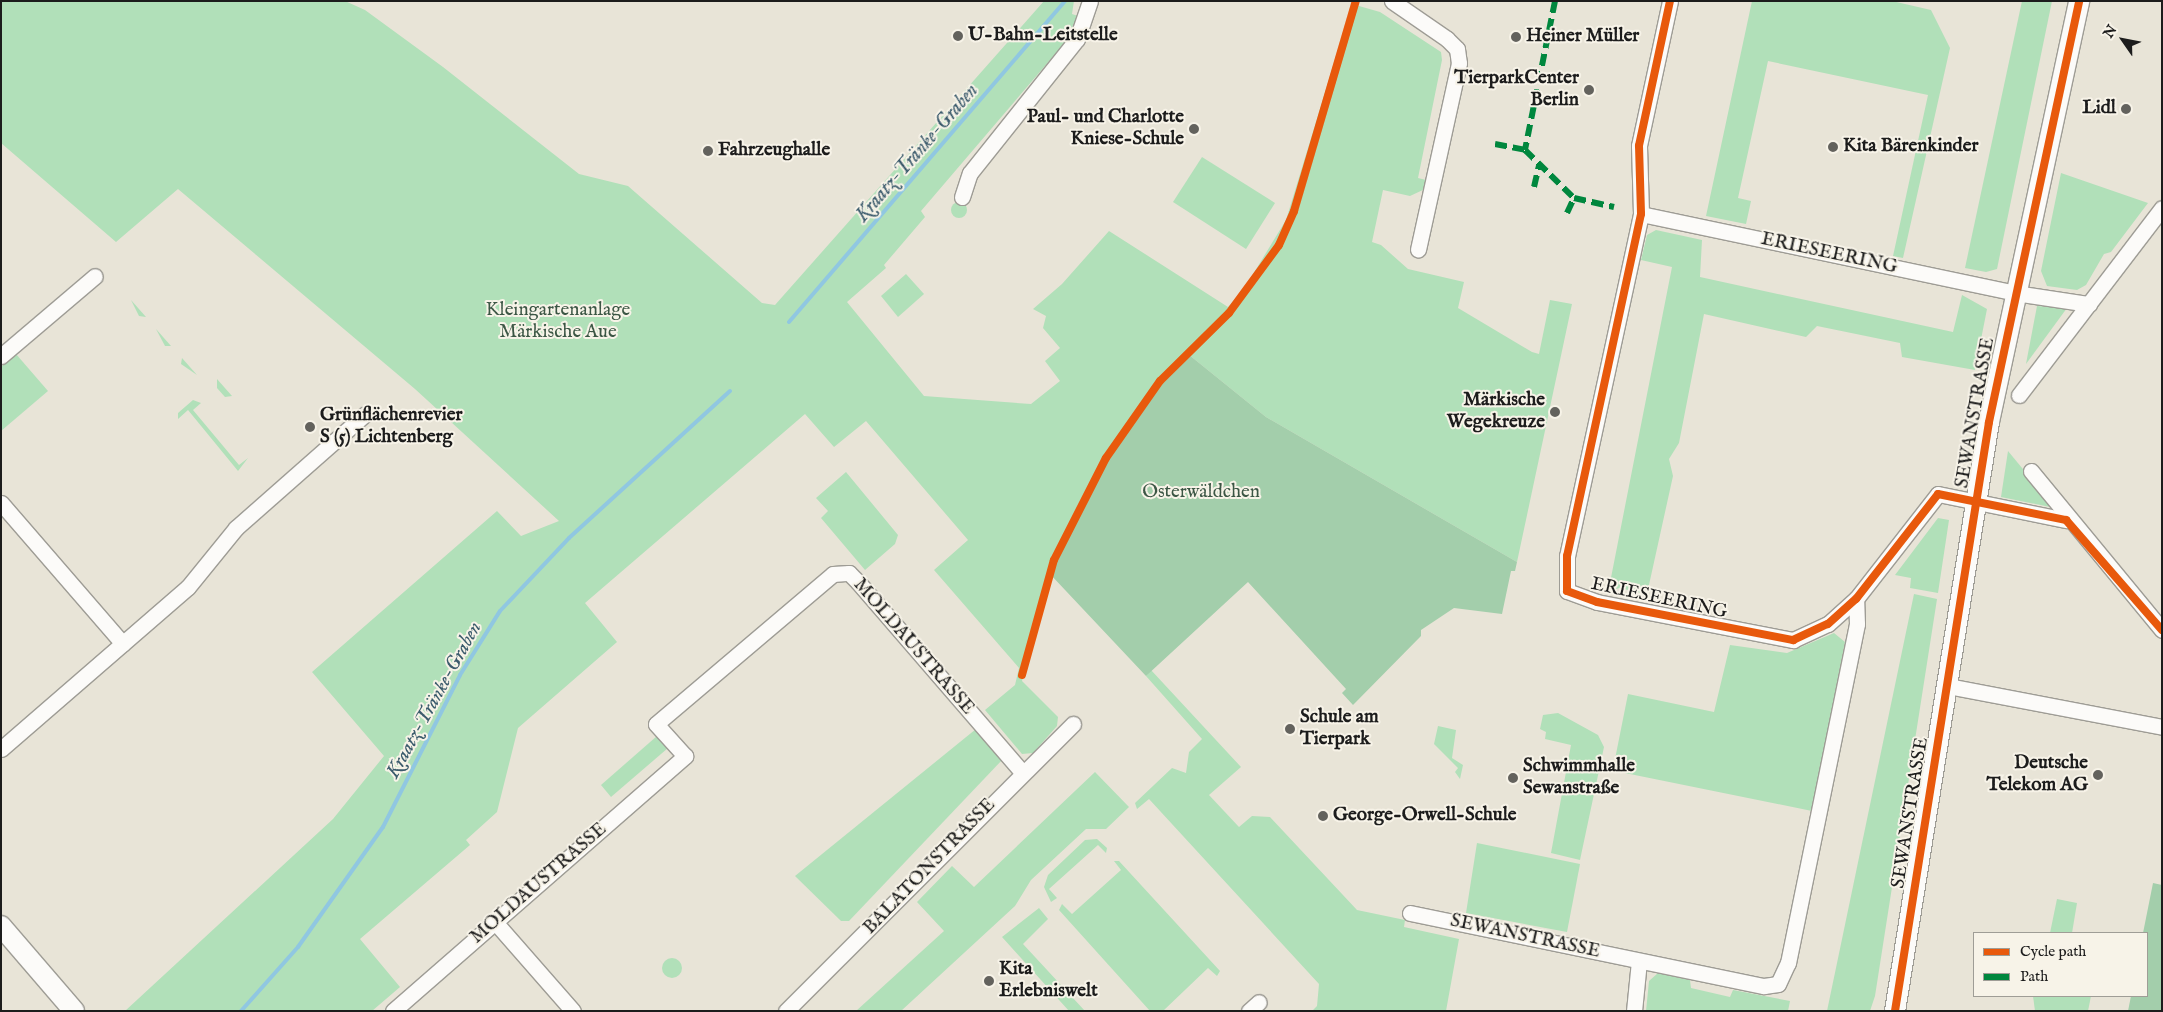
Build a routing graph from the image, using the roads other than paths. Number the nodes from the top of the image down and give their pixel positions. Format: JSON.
{"nodes":[{"id":1,"x":1090,"y":1,"type":"edge"},
{"id":2,"x":1392,"y":1,"type":"edge"},
{"id":3,"x":1670,"y":1,"type":"edge"},
{"id":4,"x":2079,"y":1,"type":"edge"},
{"id":5,"x":962,"y":197,"type":"dead end"},
{"id":6,"x":2162,"y":208,"type":"edge"},
{"id":7,"x":1641,"y":214,"type":"junction"},
{"id":8,"x":1418,"y":250,"type":"dead end"},
{"id":9,"x":95,"y":276,"type":"dead end"},
{"id":10,"x":2015,"y":293,"type":"junction"},
{"id":11,"x":2089,"y":304,"type":"junction"},
{"id":12,"x":1,"y":356,"type":"edge"},
{"id":13,"x":2019,"y":395,"type":"dead end"},
{"id":14,"x":364,"y":415,"type":"dead end"},
{"id":15,"x":2031,"y":472,"type":"dead end"},
{"id":16,"x":1976,"y":502,"type":"junction"},
{"id":17,"x":2,"y":506,"type":"edge"},
{"id":18,"x":2066,"y":520,"type":"junction"},
{"id":19,"x":1856,"y":599,"type":"junction"},
{"id":20,"x":2162,"y":630,"type":"edge"},
{"id":21,"x":123,"y":644,"type":"junction"},
{"id":22,"x":1948,"y":686,"type":"junction"},
{"id":23,"x":1073,"y":724,"type":"dead end"},
{"id":24,"x":2162,"y":727,"type":"edge"},
{"id":25,"x":1,"y":749,"type":"edge"},
{"id":26,"x":1022,"y":772,"type":"junction"},
{"id":27,"x":1410,"y":913,"type":"dead end"},
{"id":28,"x":495,"y":922,"type":"junction"},
{"id":29,"x":1,"y":926,"type":"edge"},
{"id":30,"x":1639,"y":961,"type":"junction"},
{"id":31,"x":74,"y":1011,"type":"edge"},
{"id":32,"x":393,"y":1011,"type":"edge"},
{"id":33,"x":573,"y":1011,"type":"edge"},
{"id":34,"x":786,"y":1011,"type":"edge"},
{"id":35,"x":1634,"y":1011,"type":"edge"},
{"id":36,"x":1895,"y":1011,"type":"edge"}],
"edges":[{"from":1,"to":5,"type":"street"},
{"from":2,"to":8,"type":"street"},
{"from":3,"to":7,"type":"street"},
{"from":4,"to":10,"type":"street","name":"SEWANSTRASSE"},
{"from":6,"to":11,"type":"street"},
{"from":7,"to":10,"type":"street","name":"ERIESEERING"},
{"from":7,"to":19,"type":"street","name":"ERIESEERING"},
{"from":9,"to":12,"type":"street"},
{"from":10,"to":11,"type":"street","name":"ERIESEERING"},
{"from":10,"to":16,"type":"street","name":"SEWANSTRASSE"},
{"from":11,"to":13,"type":"street"},
{"from":14,"to":21,"type":"street"},
{"from":15,"to":18,"type":"street"},
{"from":16,"to":18,"type":"street"},
{"from":16,"to":19,"type":"street","name":"ERIESEERING"},
{"from":16,"to":22,"type":"street","name":"SEWANSTRASSE"},
{"from":17,"to":21,"type":"street"},
{"from":18,"to":20,"type":"street"},
{"from":19,"to":30,"type":"street","name":"SEWANSTRASSE"},
{"from":21,"to":25,"type":"street"},
{"from":22,"to":24,"type":"street"},
{"from":22,"to":36,"type":"street","name":"SEWANSTRASSE"},
{"from":23,"to":26,"type":"street","name":"BALATONSTRASSE"},
{"from":26,"to":28,"type":"street","name":"MOLDAUSTRASSE"},
{"from":26,"to":34,"type":"street","name":"BALATONSTRASSE"},
{"from":27,"to":30,"type":"street","name":"SEWANSTRASSE"},
{"from":28,"to":32,"type":"street","name":"MOLDAUSTRASSE"},
{"from":28,"to":33,"type":"street"},
{"from":29,"to":31,"type":"street"},
{"from":30,"to":35,"type":"street"}]}
